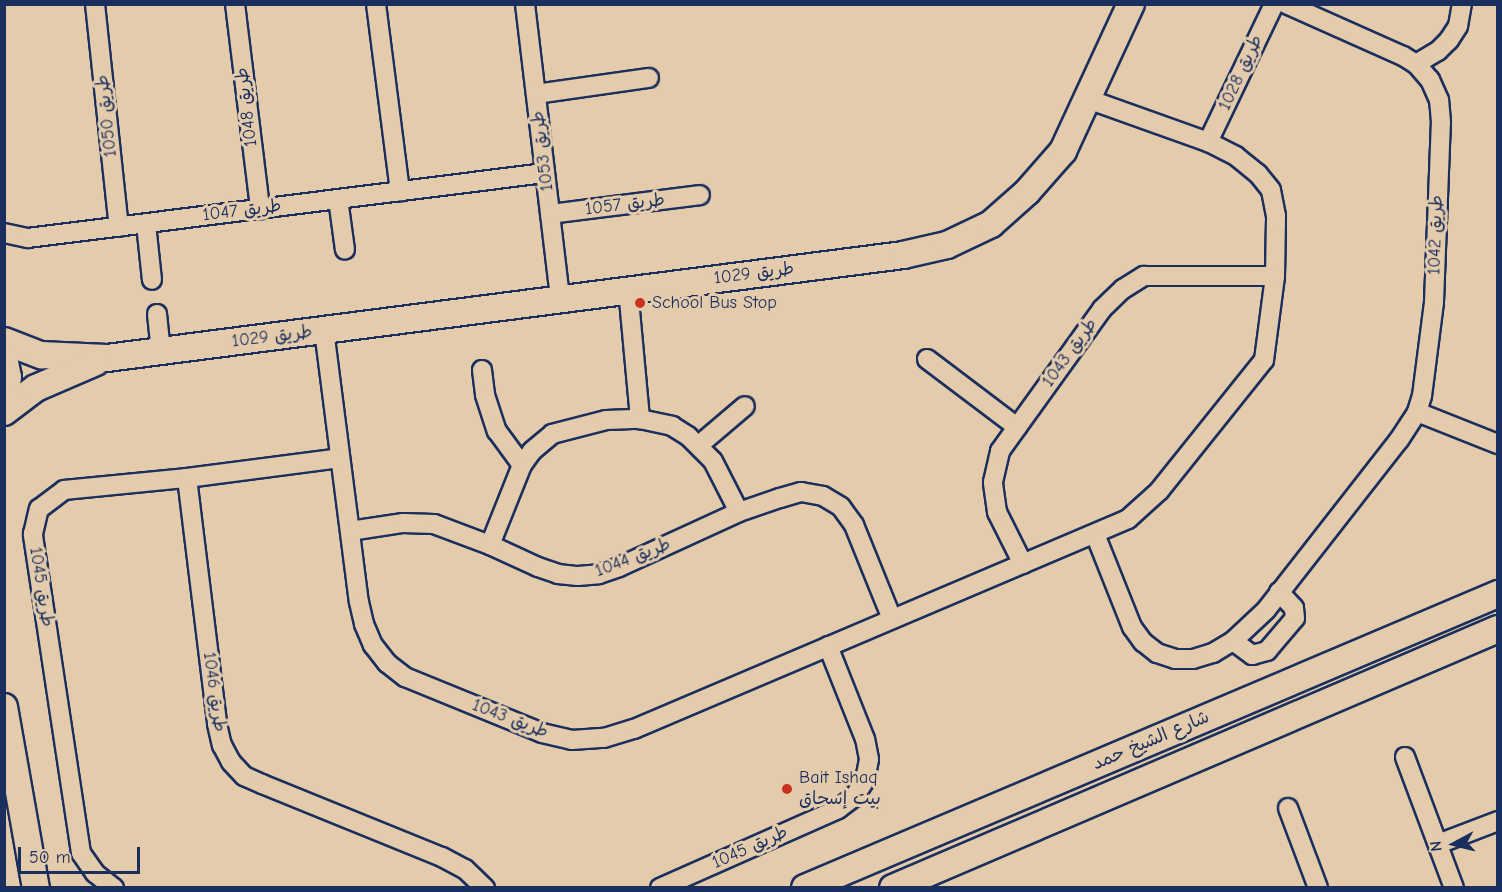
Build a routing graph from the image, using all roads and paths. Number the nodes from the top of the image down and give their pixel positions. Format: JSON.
{"nodes":[{"id":1,"x":95,"y":4,"type":"edge"},
{"id":2,"x":235,"y":4,"type":"edge"},
{"id":3,"x":376,"y":4,"type":"edge"},
{"id":4,"x":525,"y":4,"type":"edge"},
{"id":5,"x":1131,"y":4,"type":"edge"},
{"id":6,"x":1274,"y":4,"type":"edge"},
{"id":7,"x":1286,"y":4,"type":"edge"},
{"id":8,"x":1462,"y":4,"type":"edge"},
{"id":9,"x":1416,"y":64,"type":"junction"},
{"id":10,"x":648,"y":78,"type":"dead end"},
{"id":11,"x":536,"y":94,"type":"junction"},
{"id":12,"x":1088,"y":99,"type":"junction"},
{"id":13,"x":1208,"y":142,"type":"junction"},
{"id":14,"x":545,"y":173,"type":"junction"},
{"id":15,"x":400,"y":190,"type":"junction"},
{"id":16,"x":700,"y":195,"type":"dead end"},
{"id":17,"x":338,"y":199,"type":"junction"},
{"id":18,"x":260,"y":209,"type":"junction"},
{"id":19,"x":550,"y":214,"type":"junction"},
{"id":20,"x":146,"y":224,"type":"junction"},
{"id":21,"x":119,"y":227,"type":"junction"},
{"id":22,"x":4,"y":233,"type":"edge"},
{"id":23,"x":345,"y":250,"type":"dead end"},
{"id":24,"x":1275,"y":276,"type":"junction"},
{"id":25,"x":153,"y":280,"type":"dead end"},
{"id":26,"x":628,"y":289,"type":"junction"},
{"id":27,"x":560,"y":298,"type":"junction"},
{"id":28,"x":157,"y":314,"type":"dead end"},
{"id":29,"x":324,"y":330,"type":"junction"},
{"id":30,"x":4,"y":341,"type":"edge"},
{"id":31,"x":161,"y":351,"type":"junction"},
{"id":32,"x":4,"y":357,"type":"edge"},
{"id":33,"x":107,"y":358,"type":"junction"},
{"id":34,"x":927,"y":359,"type":"dead end"},
{"id":35,"x":482,"y":370,"type":"dead end"},
{"id":36,"x":4,"y":402,"type":"edge"},
{"id":37,"x":745,"y":406,"type":"dead end"},
{"id":38,"x":4,"y":412,"type":"edge"},
{"id":39,"x":1417,"y":412,"type":"junction"},
{"id":40,"x":640,"y":419,"type":"junction"},
{"id":41,"x":1017,"y":427,"type":"junction"},
{"id":42,"x":1497,"y":444,"type":"edge"},
{"id":43,"x":699,"y":445,"type":"junction"},
{"id":44,"x":340,"y":458,"type":"junction"},
{"id":45,"x":522,"y":465,"type":"junction"},
{"id":46,"x":186,"y":478,"type":"junction"},
{"id":47,"x":739,"y":512,"type":"junction"},
{"id":48,"x":350,"y":531,"type":"junction"},
{"id":49,"x":1095,"y":534,"type":"junction"},
{"id":50,"x":490,"y":545,"type":"junction"},
{"id":51,"x":1023,"y":564,"type":"junction"},
{"id":52,"x":1279,"y":592,"type":"junction"},
{"id":53,"x":1492,"y":595,"type":"edge"},
{"id":54,"x":892,"y":619,"type":"junction"},
{"id":55,"x":1497,"y":629,"type":"edge"},
{"id":56,"x":1233,"y":641,"type":"junction"},
{"id":57,"x":828,"y":646,"type":"junction"},
{"id":58,"x":4,"y":707,"type":"edge"},
{"id":59,"x":1405,"y":757,"type":"dead end"},
{"id":60,"x":1288,"y":808,"type":"dead end"},
{"id":61,"x":1497,"y":821,"type":"edge"},
{"id":62,"x":1438,"y":844,"type":"junction"},
{"id":63,"x":1314,"y":886,"type":"edge"},
{"id":64,"x":36,"y":888,"type":"edge"},
{"id":65,"x":114,"y":888,"type":"edge"},
{"id":66,"x":485,"y":888,"type":"edge"},
{"id":67,"x":660,"y":888,"type":"edge"},
{"id":68,"x":805,"y":888,"type":"edge"},
{"id":69,"x":893,"y":888,"type":"edge"},
{"id":70,"x":1454,"y":888,"type":"edge"}],
"edges":[{"from":1,"to":21,"type":"street","name":"طريق 1050"},
{"from":2,"to":18,"type":"street","name":"طريق 1048"},
{"from":3,"to":15,"type":"street"},
{"from":4,"to":11,"type":"street","name":"طريق 1053"},
{"from":5,"to":12,"type":"street","name":"طريق 1029"},
{"from":6,"to":13,"type":"street","name":"طريق 1028"},
{"from":7,"to":9,"type":"street","name":"طريق 1042"},
{"from":8,"to":9,"type":"street"},
{"from":9,"to":39,"type":"street","name":"طريق 1042"},
{"from":10,"to":11,"type":"street"},
{"from":11,"to":14,"type":"street","name":"طريق 1053"},
{"from":12,"to":13,"type":"street","name":"طريق 1043"},
{"from":12,"to":26,"type":"street","name":"طريق 1029"},
{"from":13,"to":24,"type":"street","name":"طريق 1043"},
{"from":14,"to":15,"type":"street","name":"طريق 1047"},
{"from":14,"to":19,"type":"street","name":"طريق 1053"},
{"from":15,"to":17,"type":"street","name":"طريق 1047"},
{"from":16,"to":19,"type":"street","name":"طريق 1057"},
{"from":17,"to":18,"type":"street","name":"طريق 1047"},
{"from":17,"to":23,"type":"street"},
{"from":18,"to":20,"type":"street","name":"طريق 1047"},
{"from":19,"to":27,"type":"street","name":"طريق 1053"},
{"from":20,"to":21,"type":"street","name":"طريق 1047"},
{"from":20,"to":25,"type":"street"},
{"from":21,"to":22,"type":"street","name":"طريق 1047"},
{"from":24,"to":41,"type":"street","name":"طريق 1043"},
{"from":24,"to":49,"type":"street","name":"طريق 1043"},
{"from":26,"to":27,"type":"street","name":"طريق 1029"},
{"from":26,"to":40,"type":"street"},
{"from":27,"to":29,"type":"street","name":"طريق 1029"},
{"from":28,"to":31,"type":"street"},
{"from":29,"to":31,"type":"street","name":"طريق 1029"},
{"from":29,"to":44,"type":"street","name":"طريق 1043"},
{"from":30,"to":33,"type":"street","name":"طريق 1029"},
{"from":31,"to":33,"type":"street","name":"طريق 1029"},
{"from":32,"to":36,"type":"street"},
{"from":33,"to":38,"type":"street","name":"طريق 1029"},
{"from":34,"to":41,"type":"street"},
{"from":35,"to":45,"type":"street"},
{"from":37,"to":43,"type":"street"},
{"from":39,"to":42,"type":"street"},
{"from":39,"to":52,"type":"street","name":"طريق 1042"},
{"from":40,"to":43,"type":"street"},
{"from":40,"to":45,"type":"street"},
{"from":41,"to":51,"type":"street","name":"طريق 1043"},
{"from":43,"to":47,"type":"street"},
{"from":44,"to":46,"type":"street","name":"طريق 1045"},
{"from":44,"to":48,"type":"street","name":"طريق 1043"},
{"from":45,"to":50,"type":"street"},
{"from":46,"to":65,"type":"street","name":"طريق 1045"},
{"from":46,"to":66,"type":"street","name":"طريق 1046"},
{"from":47,"to":50,"type":"street","name":"طريق 1044"},
{"from":47,"to":54,"type":"street","name":"طريق 1044"},
{"from":48,"to":50,"type":"street","name":"طريق 1044"},
{"from":48,"to":57,"type":"street","name":"طريق 1043"},
{"from":49,"to":51,"type":"street","name":"طريق 1043"},
{"from":49,"to":56,"type":"street","name":"طريق 1042"},
{"from":51,"to":54,"type":"street","name":"طريق 1043"},
{"from":52,"to":56,"type":"street","name":"طريق 1042"},
{"from":52,"to":56,"type":"street"},
{"from":53,"to":68,"type":"street","name":"شارع الشيخ حمد"},
{"from":54,"to":57,"type":"street","name":"طريق 1043"},
{"from":55,"to":69,"type":"street","name":"شارع الشيخ حمد"},
{"from":57,"to":67,"type":"street","name":"طريق 1045"},
{"from":58,"to":64,"type":"street"},
{"from":59,"to":62,"type":"street"},
{"from":60,"to":63,"type":"street"},
{"from":61,"to":62,"type":"street"},
{"from":62,"to":70,"type":"street"}]}
